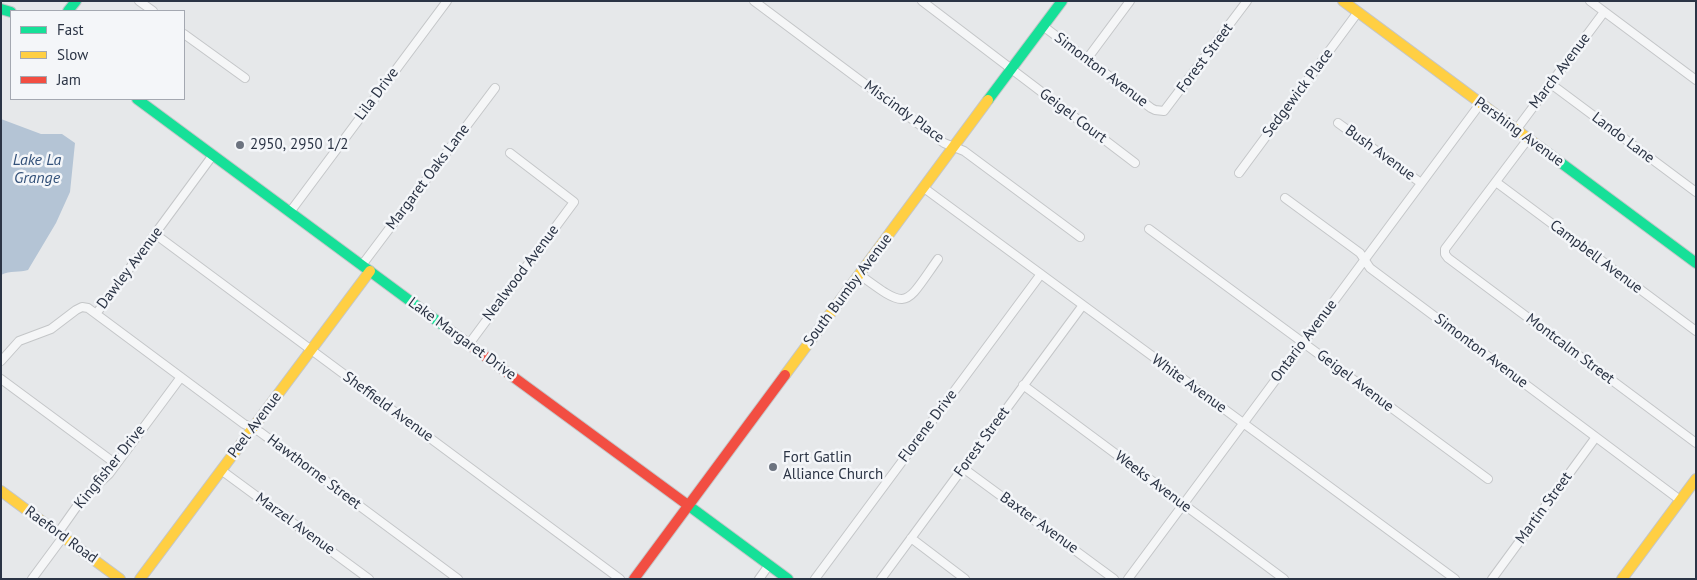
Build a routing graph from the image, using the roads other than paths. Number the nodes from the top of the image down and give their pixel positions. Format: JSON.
{"nodes":[{"id":1,"x":139,"y":1,"type":"edge"},
{"id":2,"x":447,"y":1,"type":"edge"},
{"id":3,"x":754,"y":1,"type":"edge"},
{"id":4,"x":922,"y":1,"type":"edge"},
{"id":5,"x":1062,"y":1,"type":"edge"},
{"id":6,"x":1130,"y":1,"type":"edge"},
{"id":7,"x":1247,"y":1,"type":"edge"},
{"id":8,"x":1343,"y":1,"type":"edge"},
{"id":9,"x":1590,"y":1,"type":"edge"},
{"id":10,"x":151,"y":10,"type":"edge"},
{"id":11,"x":1358,"y":12,"type":"junction"},
{"id":12,"x":1604,"y":12,"type":"junction"},
{"id":13,"x":1043,"y":26,"type":"junction"},
{"id":14,"x":185,"y":35,"type":"edge"},
{"id":15,"x":1087,"y":59,"type":"junction"},
{"id":16,"x":1012,"y":69,"type":"junction"},
{"id":17,"x":245,"y":78,"type":"dead end"},
{"id":18,"x":1696,"y":80,"type":"edge"},
{"id":19,"x":1551,"y":84,"type":"junction"},
{"id":20,"x":495,"y":88,"type":"dead end"},
{"id":21,"x":138,"y":100,"type":"edge"},
{"id":22,"x":1480,"y":104,"type":"junction"},
{"id":23,"x":1160,"y":111,"type":"joint"},
{"id":24,"x":1338,"y":122,"type":"dead end"},
{"id":25,"x":1516,"y":130,"type":"junction"},
{"id":26,"x":1528,"y":139,"type":"junction"},
{"id":27,"x":954,"y":147,"type":"junction"},
{"id":28,"x":510,"y":153,"type":"dead end"},
{"id":29,"x":213,"y":155,"type":"junction"},
{"id":30,"x":1135,"y":163,"type":"dead end"},
{"id":31,"x":1239,"y":173,"type":"dead end"},
{"id":32,"x":1496,"y":182,"type":"junction"},
{"id":33,"x":1421,"y":183,"type":"junction"},
{"id":34,"x":924,"y":188,"type":"junction"},
{"id":35,"x":1696,"y":192,"type":"edge"},
{"id":36,"x":1286,"y":198,"type":"dead end"},
{"id":37,"x":290,"y":212,"type":"junction"},
{"id":38,"x":1149,"y":228,"type":"dead end"},
{"id":39,"x":156,"y":234,"type":"junction"},
{"id":40,"x":1080,"y":236,"type":"dead end"},
{"id":41,"x":938,"y":259,"type":"dead end"},
{"id":42,"x":1365,"y":260,"type":"junction"},
{"id":43,"x":1696,"y":263,"type":"edge"},
{"id":44,"x":366,"y":268,"type":"junction"},
{"id":45,"x":1041,"y":274,"type":"junction"},
{"id":46,"x":860,"y":275,"type":"junction"},
{"id":47,"x":1084,"y":305,"type":"junction"},
{"id":48,"x":96,"y":314,"type":"junction"},
{"id":49,"x":1696,"y":331,"type":"edge"},
{"id":50,"x":1304,"y":343,"type":"junction"},
{"id":51,"x":469,"y":344,"type":"junction"},
{"id":52,"x":310,"y":350,"type":"junction"},
{"id":53,"x":1,"y":361,"type":"edge"},
{"id":54,"x":180,"y":377,"type":"junction"},
{"id":55,"x":1,"y":379,"type":"edge"},
{"id":56,"x":1023,"y":385,"type":"junction"},
{"id":57,"x":1243,"y":423,"type":"junction"},
{"id":58,"x":252,"y":428,"type":"junction"},
{"id":59,"x":1596,"y":437,"type":"junction"},
{"id":60,"x":1696,"y":443,"type":"edge"},
{"id":61,"x":116,"y":464,"type":"junction"},
{"id":62,"x":963,"y":468,"type":"junction"},
{"id":63,"x":221,"y":470,"type":"junction"},
{"id":64,"x":1488,"y":479,"type":"dead end"},
{"id":65,"x":1696,"y":479,"type":"edge"},
{"id":66,"x":1,"y":491,"type":"edge"},
{"id":67,"x":1680,"y":500,"type":"junction"},
{"id":68,"x":1183,"y":504,"type":"junction"},
{"id":69,"x":688,"y":505,"type":"junction"},
{"id":70,"x":61,"y":535,"type":"junction"},
{"id":71,"x":911,"y":538,"type":"junction"},
{"id":72,"x":769,"y":565,"type":"junction"},
{"id":73,"x":32,"y":579,"type":"edge"},
{"id":74,"x":120,"y":579,"type":"edge"},
{"id":75,"x":140,"y":579,"type":"edge"},
{"id":76,"x":369,"y":579,"type":"edge"},
{"id":77,"x":458,"y":579,"type":"edge"},
{"id":78,"x":620,"y":579,"type":"edge"},
{"id":79,"x":634,"y":579,"type":"edge"},
{"id":80,"x":759,"y":579,"type":"edge"},
{"id":81,"x":788,"y":579,"type":"edge"},
{"id":82,"x":815,"y":579,"type":"edge"},
{"id":83,"x":881,"y":579,"type":"edge"},
{"id":84,"x":965,"y":579,"type":"edge"},
{"id":85,"x":1114,"y":579,"type":"edge"},
{"id":86,"x":1128,"y":579,"type":"edge"},
{"id":87,"x":1284,"y":579,"type":"edge"},
{"id":88,"x":1455,"y":579,"type":"edge"},
{"id":89,"x":1492,"y":579,"type":"edge"},
{"id":90,"x":1622,"y":579,"type":"edge"}],
"edges":[{"from":1,"to":10,"type":"street"},
{"from":2,"to":37,"type":"street","name":"Lila Drive"},
{"from":3,"to":27,"type":"street","name":"Miscindy Place"},
{"from":4,"to":16,"type":"street"},
{"from":5,"to":13,"type":"street","name":"South Bumby Avenue"},
{"from":6,"to":15,"type":"street"},
{"from":7,"to":23,"type":"street","name":"Forest Street"},
{"from":8,"to":11,"type":"street","name":"Pershing Avenue"},
{"from":9,"to":12,"type":"street"},
{"from":11,"to":22,"type":"street","name":"Pershing Avenue"},
{"from":11,"to":31,"type":"street","name":"Sedgewick Place"},
{"from":12,"to":18,"type":"street"},
{"from":12,"to":19,"type":"street","name":"March Avenue"},
{"from":13,"to":15,"type":"street","name":"Simonton Avenue"},
{"from":13,"to":16,"type":"street","name":"South Bumby Avenue"},
{"from":14,"to":17,"type":"street"},
{"from":15,"to":23,"type":"street","name":"Simonton Avenue"},
{"from":16,"to":27,"type":"street","name":"South Bumby Avenue"},
{"from":16,"to":30,"type":"street","name":"Geigel Court"},
{"from":19,"to":25,"type":"street","name":"March Avenue"},
{"from":19,"to":35,"type":"street","name":"Lando Lane"},
{"from":20,"to":44,"type":"street","name":"Margaret Oaks Lane"},
{"from":21,"to":29,"type":"street","name":"Lake Margaret Drive"},
{"from":22,"to":25,"type":"street","name":"Pershing Avenue"},
{"from":22,"to":33,"type":"street","name":"Ontario Avenue"},
{"from":24,"to":33,"type":"street","name":"Bush Avenue"},
{"from":25,"to":26,"type":"street","name":"Pershing Avenue"},
{"from":26,"to":32,"type":"street"},
{"from":26,"to":43,"type":"street","name":"Pershing Avenue"},
{"from":27,"to":34,"type":"street","name":"South Bumby Avenue"},
{"from":27,"to":40,"type":"street","name":"Miscindy Place"},
{"from":28,"to":51,"type":"street","name":"Nealwood Avenue"},
{"from":29,"to":37,"type":"street","name":"Lake Margaret Drive"},
{"from":29,"to":39,"type":"street","name":"Dawley Avenue"},
{"from":32,"to":49,"type":"street","name":"Campbell Avenue"},
{"from":32,"to":60,"type":"street","name":"Montcalm Street"},
{"from":33,"to":42,"type":"street","name":"Ontario Avenue"},
{"from":34,"to":45,"type":"street","name":"White Avenue"},
{"from":34,"to":46,"type":"street","name":"South Bumby Avenue"},
{"from":36,"to":42,"type":"street","name":"Simonton Avenue"},
{"from":37,"to":44,"type":"street","name":"Lake Margaret Drive"},
{"from":38,"to":50,"type":"street","name":"Geigel Avenue"},
{"from":39,"to":48,"type":"street","name":"Dawley Avenue"},
{"from":39,"to":52,"type":"street","name":"Sheffield Avenue"},
{"from":41,"to":46,"type":"street"},
{"from":42,"to":50,"type":"street","name":"Ontario Avenue"},
{"from":42,"to":59,"type":"street","name":"Simonton Avenue"},
{"from":44,"to":51,"type":"street","name":"Lake Margaret Drive"},
{"from":44,"to":52,"type":"street","name":"Peel Avenue"},
{"from":45,"to":47,"type":"street","name":"White Avenue"},
{"from":45,"to":82,"type":"street","name":"Florene Drive"},
{"from":46,"to":69,"type":"street","name":"South Bumby Avenue"},
{"from":47,"to":56,"type":"street","name":"Forest Street"},
{"from":47,"to":57,"type":"street","name":"White Avenue"},
{"from":48,"to":53,"type":"street","name":"Dawley Avenue"},
{"from":48,"to":54,"type":"street","name":"Hawthorne Street"},
{"from":50,"to":57,"type":"street","name":"Ontario Avenue"},
{"from":50,"to":64,"type":"street","name":"Geigel Avenue"},
{"from":51,"to":69,"type":"street","name":"Lake Margaret Drive"},
{"from":52,"to":58,"type":"street","name":"Peel Avenue"},
{"from":52,"to":78,"type":"street","name":"Sheffield Avenue"},
{"from":54,"to":58,"type":"street","name":"Hawthorne Street"},
{"from":54,"to":61,"type":"street","name":"Kingfisher Drive"},
{"from":55,"to":61,"type":"street"},
{"from":56,"to":62,"type":"street","name":"Forest Street"},
{"from":56,"to":68,"type":"street","name":"Weeks Avenue"},
{"from":57,"to":68,"type":"street","name":"Ontario Avenue"},
{"from":57,"to":88,"type":"street","name":"White Avenue"},
{"from":58,"to":63,"type":"street","name":"Peel Avenue"},
{"from":58,"to":77,"type":"street","name":"Hawthorne Street"},
{"from":59,"to":67,"type":"street","name":"Simonton Avenue"},
{"from":59,"to":89,"type":"street","name":"Martin Street"},
{"from":61,"to":70,"type":"street","name":"Kingfisher Drive"},
{"from":62,"to":71,"type":"street","name":"Forest Street"},
{"from":62,"to":85,"type":"street","name":"Baxter Avenue"},
{"from":63,"to":75,"type":"street","name":"Peel Avenue"},
{"from":63,"to":76,"type":"street","name":"Marzel Avenue"},
{"from":65,"to":67,"type":"street"},
{"from":66,"to":70,"type":"street","name":"Raeford Road"},
{"from":67,"to":90,"type":"street"},
{"from":68,"to":86,"type":"street","name":"Ontario Avenue"},
{"from":68,"to":87,"type":"street","name":"Weeks Avenue"},
{"from":69,"to":72,"type":"street","name":"Lake Margaret Drive"},
{"from":69,"to":79,"type":"street","name":"South Bumby Avenue"},
{"from":70,"to":73,"type":"street","name":"Kingfisher Drive"},
{"from":70,"to":74,"type":"street","name":"Raeford Road"},
{"from":71,"to":83,"type":"street","name":"Forest Street"},
{"from":71,"to":84,"type":"street"},
{"from":72,"to":80,"type":"street"},
{"from":72,"to":81,"type":"street","name":"Lake Margaret Drive"}]}
